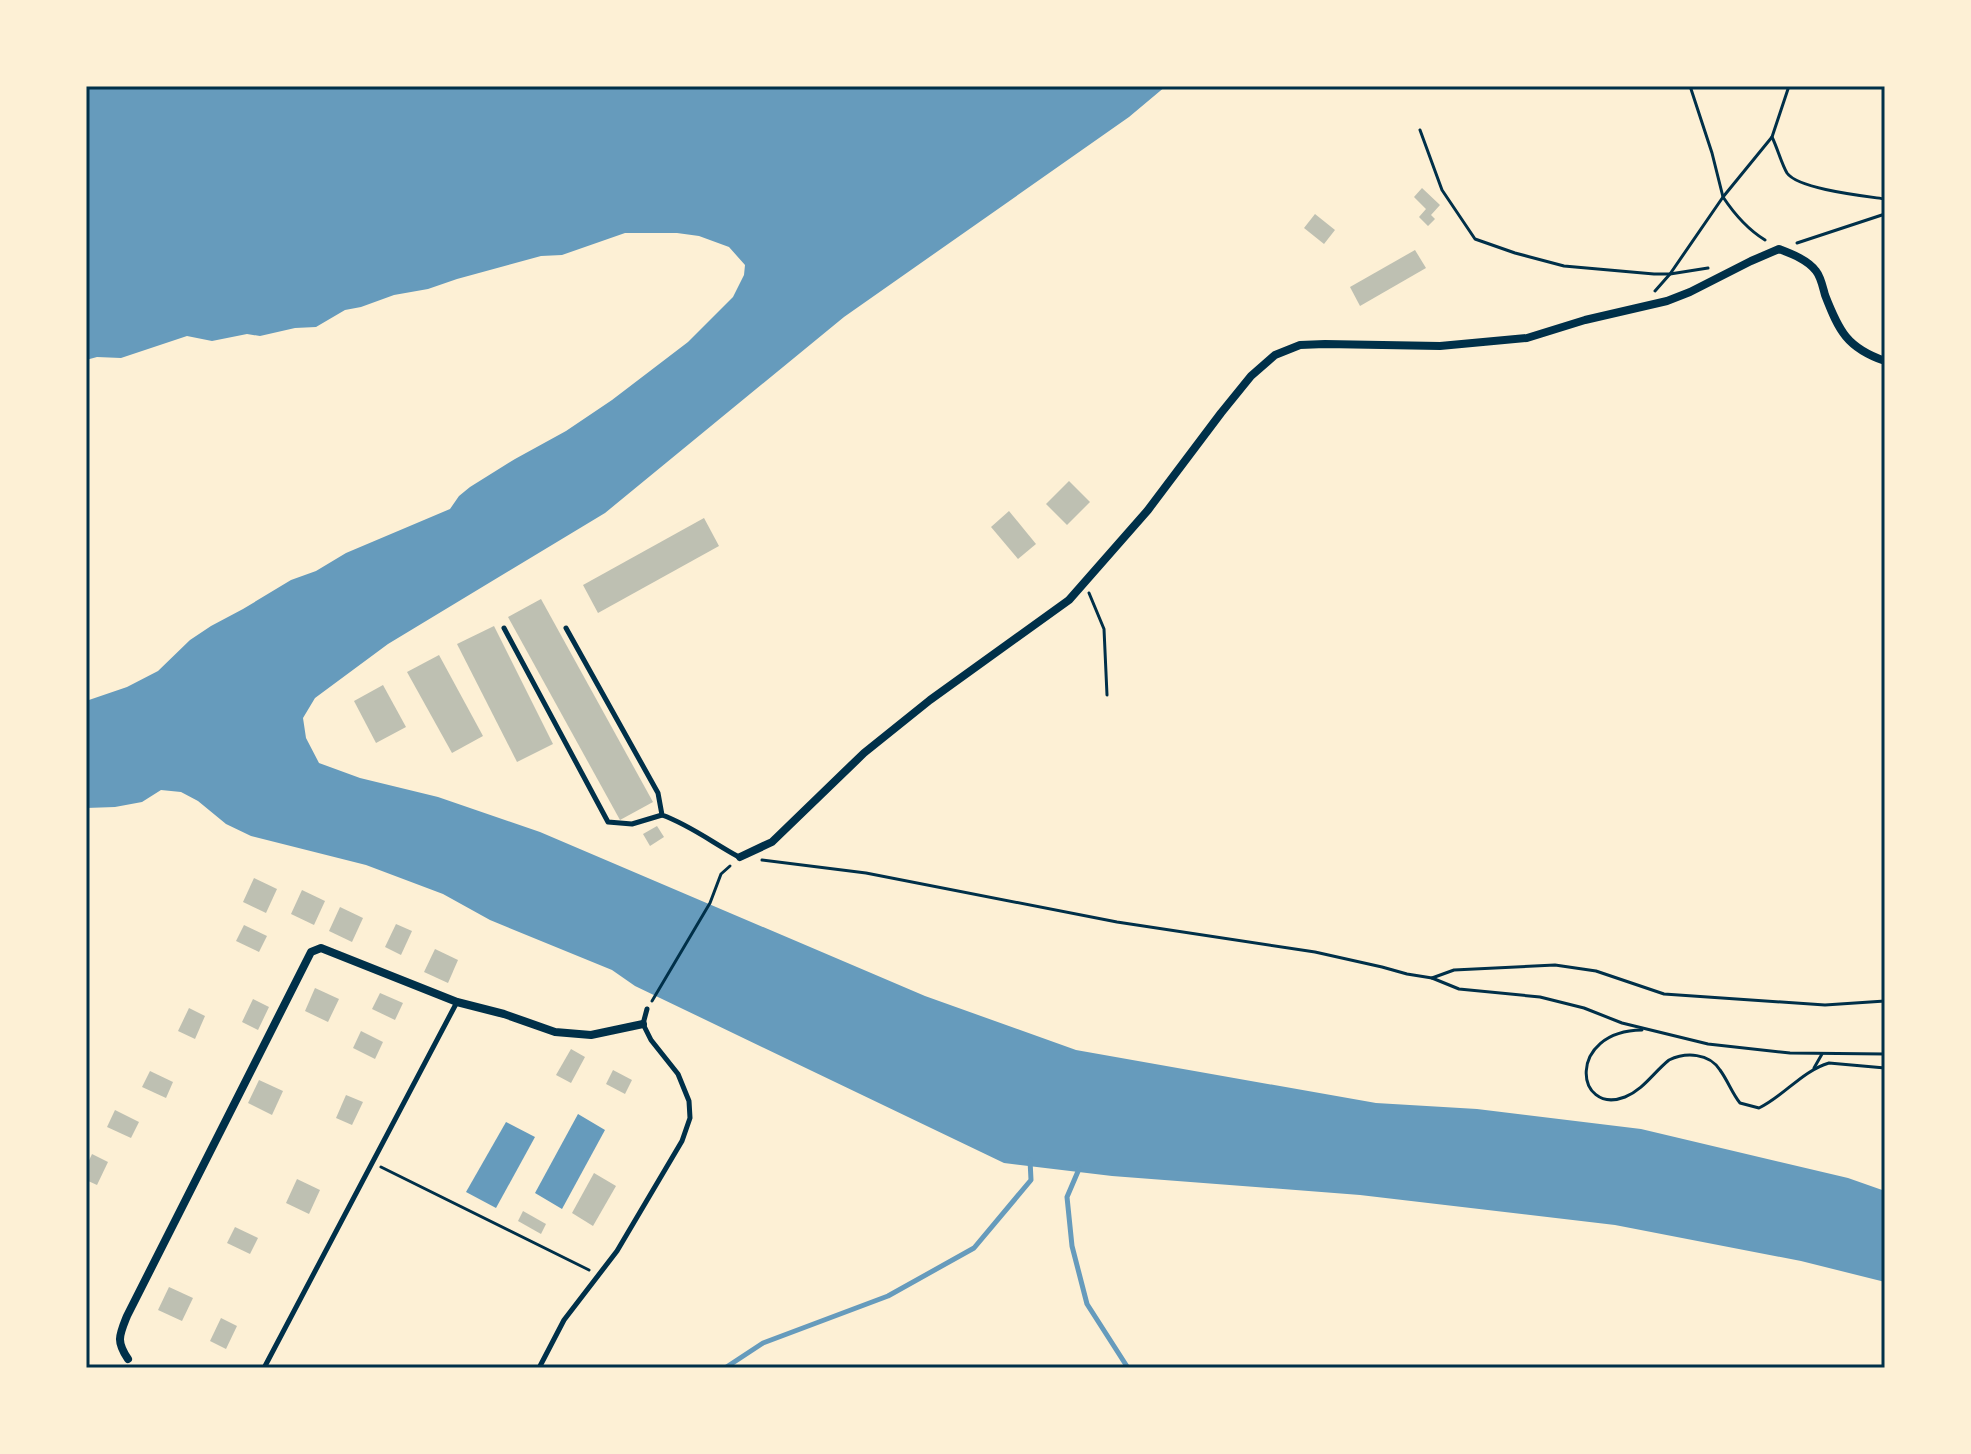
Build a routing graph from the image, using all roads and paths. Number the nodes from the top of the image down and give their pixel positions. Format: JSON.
{"nodes":[{"id":1,"x":1690,"y":86,"type":"edge"},
{"id":2,"x":1789,"y":86,"type":"edge"},
{"id":3,"x":1420,"y":130,"type":"dead end"},
{"id":4,"x":1772,"y":137,"type":"junction"},
{"id":5,"x":1723,"y":197,"type":"junction"},
{"id":6,"x":1885,"y":199,"type":"edge"},
{"id":7,"x":1885,"y":214,"type":"edge"},
{"id":8,"x":1779,"y":249,"type":"junction"},
{"id":9,"x":1711,"y":267,"type":"dead end"},
{"id":10,"x":1670,"y":274,"type":"junction"},
{"id":11,"x":1636,"y":307,"type":"junction"},
{"id":12,"x":1885,"y":361,"type":"edge"},
{"id":13,"x":1085,"y":582,"type":"junction"},
{"id":14,"x":504,"y":628,"type":"dead end"},
{"id":15,"x":566,"y":628,"type":"dead end"},
{"id":16,"x":1107,"y":695,"type":"dead end"},
{"id":17,"x":662,"y":815,"type":"junction"},
{"id":18,"x":740,"y":857,"type":"junction"},
{"id":19,"x":721,"y":874,"type":"dead end"},
{"id":20,"x":1432,"y":978,"type":"junction"},
{"id":21,"x":654,"y":997,"type":"dead end"},
{"id":22,"x":1885,"y":1001,"type":"edge"},
{"id":23,"x":457,"y":1002,"type":"junction"},
{"id":24,"x":647,"y":1009,"type":"dead end"},
{"id":25,"x":643,"y":1024,"type":"junction"},
{"id":26,"x":1648,"y":1029,"type":"junction"},
{"id":27,"x":1822,"y":1054,"type":"junction"},
{"id":28,"x":1885,"y":1054,"type":"edge"},
{"id":29,"x":1885,"y":1068,"type":"edge"},
{"id":30,"x":1813,"y":1069,"type":"junction"},
{"id":31,"x":372,"y":1162,"type":"junction"},
{"id":32,"x":599,"y":1276,"type":"junction"},
{"id":33,"x":128,"y":1359,"type":"dead end"},
{"id":34,"x":264,"y":1368,"type":"edge"},
{"id":35,"x":539,"y":1368,"type":"edge"}],
"edges":[{"from":1,"to":5,"type":"path"},
{"from":2,"to":4,"type":"path"},
{"from":3,"to":10,"type":"path"},
{"from":4,"to":5,"type":"path"},
{"from":4,"to":6,"type":"path"},
{"from":5,"to":8,"type":"path"},
{"from":5,"to":10,"type":"path"},
{"from":7,"to":8,"type":"path"},
{"from":8,"to":11,"type":"street"},
{"from":8,"to":12,"type":"street"},
{"from":9,"to":10,"type":"path"},
{"from":10,"to":11,"type":"path"},
{"from":11,"to":13,"type":"street"},
{"from":13,"to":16,"type":"path"},
{"from":13,"to":18,"type":"street"},
{"from":14,"to":17,"type":"lane"},
{"from":15,"to":17,"type":"lane"},
{"from":17,"to":18,"type":"lane"},
{"from":18,"to":20,"type":"path"},
{"from":19,"to":21,"type":"path"},
{"from":20,"to":22,"type":"path"},
{"from":20,"to":26,"type":"path"},
{"from":23,"to":25,"type":"street"},
{"from":23,"to":31,"type":"lane"},
{"from":23,"to":33,"type":"street"},
{"from":24,"to":25,"type":"lane"},
{"from":25,"to":32,"type":"lane"},
{"from":26,"to":27,"type":"path"},
{"from":26,"to":30,"type":"path"},
{"from":27,"to":28,"type":"path"},
{"from":27,"to":30,"type":"path"},
{"from":29,"to":30,"type":"path"},
{"from":31,"to":32,"type":"path"},
{"from":31,"to":34,"type":"lane"},
{"from":32,"to":35,"type":"lane"}]}
